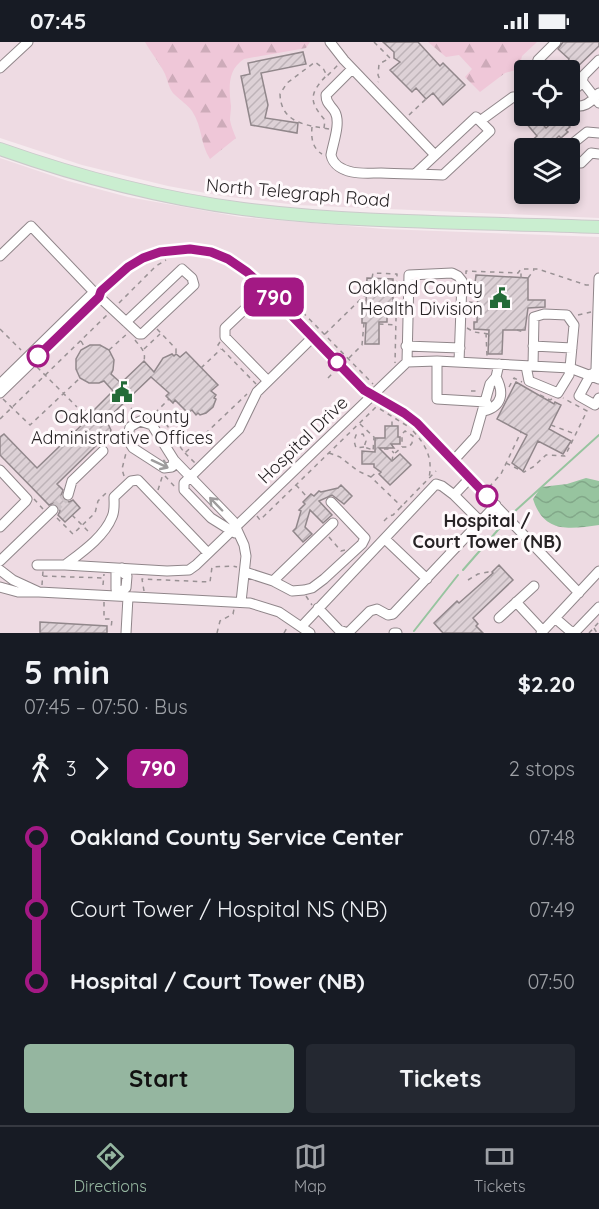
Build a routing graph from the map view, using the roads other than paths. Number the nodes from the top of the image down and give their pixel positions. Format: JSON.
{"nodes":[{"id":1,"x":28,"y":42,"type":"edge"},
{"id":2,"x":330,"y":42,"type":"edge"},
{"id":3,"x":556,"y":42,"type":"edge"},
{"id":4,"x":538,"y":60,"type":"edge"},
{"id":5,"x":599,"y":60,"type":"edge"},
{"id":6,"x":0,"y":68,"type":"edge"},
{"id":7,"x":352,"y":69,"type":"junction"},
{"id":8,"x":582,"y":83,"type":"joint"},
{"id":9,"x":597,"y":98,"type":"edge"},
{"id":10,"x":514,"y":101,"type":"edge"},
{"id":11,"x":580,"y":107,"type":"edge"},
{"id":12,"x":480,"y":121,"type":"junction"},
{"id":13,"x":599,"y":133,"type":"edge"},
{"id":14,"x":580,"y":138,"type":"edge"},
{"id":15,"x":0,"y":149,"type":"edge"},
{"id":16,"x":599,"y":154,"type":"edge"},
{"id":17,"x":435,"y":155,"type":"junction"},
{"id":18,"x":580,"y":163,"type":"edge"},
{"id":19,"x":415,"y":174,"type":"junction"},
{"id":20,"x":599,"y":227,"type":"edge"},
{"id":21,"x":0,"y":255,"type":"edge"},
{"id":22,"x":599,"y":278,"type":"edge"},
{"id":23,"x":266,"y":284,"type":"junction"},
{"id":24,"x":599,"y":286,"type":"edge"},
{"id":25,"x":98,"y":293,"type":"junction"},
{"id":26,"x":598,"y":312,"type":"edge"},
{"id":27,"x":126,"y":322,"type":"junction"},
{"id":28,"x":313,"y":337,"type":"junction"},
{"id":29,"x":406,"y":346,"type":"junction"},
{"id":30,"x":533,"y":346,"type":"junction"},
{"id":31,"x":460,"y":348,"type":"junction"},
{"id":32,"x":572,"y":348,"type":"junction"},
{"id":33,"x":30,"y":359,"type":"junction"},
{"id":34,"x":437,"y":361,"type":"junction"},
{"id":35,"x":407,"y":362,"type":"junction"},
{"id":36,"x":459,"y":362,"type":"junction"},
{"id":37,"x":499,"y":364,"type":"junction"},
{"id":38,"x":529,"y":366,"type":"junction"},
{"id":39,"x":570,"y":368,"type":"junction"},
{"id":40,"x":595,"y":376,"type":"edge"},
{"id":41,"x":268,"y":381,"type":"junction"},
{"id":42,"x":0,"y":384,"type":"edge"},
{"id":43,"x":374,"y":390,"type":"junction"},
{"id":44,"x":0,"y":394,"type":"edge"},
{"id":45,"x":599,"y":398,"type":"edge"},
{"id":46,"x":486,"y":407,"type":"junction"},
{"id":47,"x":103,"y":451,"type":"dead end"},
{"id":48,"x":174,"y":460,"type":"junction"},
{"id":49,"x":454,"y":460,"type":"junction"},
{"id":50,"x":0,"y":470,"type":"edge"},
{"id":51,"x":470,"y":478,"type":"junction"},
{"id":52,"x":187,"y":480,"type":"junction"},
{"id":53,"x":68,"y":495,"type":"tunnel mouth"},
{"id":54,"x":454,"y":495,"type":"junction"},
{"id":55,"x":331,"y":502,"type":"dead end"},
{"id":56,"x":496,"y":505,"type":"junction"},
{"id":57,"x":52,"y":511,"type":"tunnel mouth"},
{"id":58,"x":481,"y":522,"type":"junction"},
{"id":59,"x":333,"y":523,"type":"dead end"},
{"id":60,"x":0,"y":527,"type":"edge"},
{"id":61,"x":234,"y":531,"type":"junction"},
{"id":62,"x":386,"y":539,"type":"junction"},
{"id":63,"x":208,"y":553,"type":"junction"},
{"id":64,"x":0,"y":561,"type":"edge"},
{"id":65,"x":37,"y":564,"type":"dead end"},
{"id":66,"x":65,"y":565,"type":"junction"},
{"id":67,"x":121,"y":569,"type":"junction"},
{"id":68,"x":0,"y":570,"type":"edge"},
{"id":69,"x":242,"y":571,"type":"junction"},
{"id":70,"x":599,"y":571,"type":"edge"},
{"id":71,"x":427,"y":579,"type":"junction"},
{"id":72,"x":273,"y":581,"type":"junction"},
{"id":73,"x":534,"y":586,"type":"dead end"},
{"id":74,"x":0,"y":587,"type":"edge"},
{"id":75,"x":39,"y":592,"type":"junction"},
{"id":76,"x":579,"y":593,"type":"junction"},
{"id":77,"x":123,"y":595,"type":"junction"},
{"id":78,"x":516,"y":602,"type":"junction"},
{"id":79,"x":238,"y":604,"type":"junction"},
{"id":80,"x":599,"y":607,"type":"edge"},
{"id":81,"x":318,"y":608,"type":"junction"},
{"id":82,"x":500,"y":618,"type":"dead end"},
{"id":83,"x":555,"y":618,"type":"junction"},
{"id":84,"x":302,"y":626,"type":"junction"},
{"id":85,"x":542,"y":632,"type":"edge"},
{"id":86,"x":126,"y":633,"type":"edge"},
{"id":87,"x":310,"y":633,"type":"edge"}],
"edges":[{"from":1,"to":6,"type":"street"},
{"from":2,"to":7,"type":"street"},
{"from":3,"to":4,"type":"street"},
{"from":5,"to":8,"type":"street"},
{"from":7,"to":17,"type":"street"},
{"from":7,"to":19,"type":"street"},
{"from":8,"to":9,"type":"street"},
{"from":9,"to":11,"type":"street"},
{"from":10,"to":12,"type":"street"},
{"from":12,"to":17,"type":"street"},
{"from":12,"to":19,"type":"street"},
{"from":13,"to":14,"type":"street"},
{"from":15,"to":20,"type":"main road","name":"North Telegraph Road"},
{"from":16,"to":18,"type":"street"},
{"from":17,"to":19,"type":"street"},
{"from":21,"to":25,"type":"street"},
{"from":22,"to":24,"type":"street"},
{"from":23,"to":25,"type":"street"},
{"from":23,"to":28,"type":"street"},
{"from":23,"to":41,"type":"street"},
{"from":24,"to":26,"type":"street"},
{"from":25,"to":27,"type":"street"},
{"from":25,"to":33,"type":"street"},
{"from":26,"to":40,"type":"street"},
{"from":27,"to":27,"type":"street"},
{"from":28,"to":41,"type":"street"},
{"from":28,"to":43,"type":"street"},
{"from":29,"to":31,"type":"street"},
{"from":29,"to":31,"type":"street"},
{"from":29,"to":35,"type":"street"},
{"from":30,"to":32,"type":"street"},
{"from":30,"to":32,"type":"street"},
{"from":30,"to":38,"type":"street"},
{"from":31,"to":36,"type":"street"},
{"from":32,"to":39,"type":"street"},
{"from":33,"to":42,"type":"street"},
{"from":33,"to":44,"type":"street"},
{"from":34,"to":35,"type":"street"},
{"from":34,"to":36,"type":"street"},
{"from":34,"to":46,"type":"street"},
{"from":35,"to":43,"type":"street"},
{"from":36,"to":37,"type":"street"},
{"from":37,"to":38,"type":"street"},
{"from":37,"to":46,"type":"street"},
{"from":38,"to":39,"type":"street"},
{"from":38,"to":39,"type":"street"},
{"from":39,"to":40,"type":"street"},
{"from":40,"to":45,"type":"street"},
{"from":41,"to":52,"type":"street"},
{"from":43,"to":49,"type":"street","name":"Hospital Drive"},
{"from":43,"to":61,"type":"street","name":"Hospital Drive"},
{"from":46,"to":49,"type":"street"},
{"from":47,"to":53,"type":"street"},
{"from":48,"to":48,"type":"street","one_way":true},
{"from":48,"to":52,"type":"street"},
{"from":49,"to":51,"type":"street","name":"Hospital Drive"},
{"from":50,"to":60,"type":"street"},
{"from":51,"to":54,"type":"street"},
{"from":51,"to":56,"type":"street","name":"Hospital Drive"},
{"from":52,"to":61,"type":"street"},
{"from":54,"to":58,"type":"street"},
{"from":54,"to":62,"type":"street"},
{"from":55,"to":72,"type":"street"},
{"from":56,"to":58,"type":"street"},
{"from":56,"to":76,"type":"street","name":"Hospital Drive"},
{"from":57,"to":64,"type":"street"},
{"from":58,"to":71,"type":"street"},
{"from":59,"to":72,"type":"street"},
{"from":61,"to":63,"type":"street","name":"Hospital Drive"},
{"from":61,"to":69,"type":"street"},
{"from":62,"to":71,"type":"street"},
{"from":62,"to":81,"type":"street"},
{"from":63,"to":66,"type":"street"},
{"from":63,"to":67,"type":"street","name":"Hospital Drive"},
{"from":65,"to":66,"type":"street","name":"Hospital Drive"},
{"from":66,"to":67,"type":"street","name":"Hospital Drive"},
{"from":67,"to":77,"type":"street"},
{"from":68,"to":75,"type":"street"},
{"from":69,"to":72,"type":"street"},
{"from":69,"to":79,"type":"street"},
{"from":70,"to":76,"type":"street"},
{"from":71,"to":81,"type":"street"},
{"from":73,"to":78,"type":"street"},
{"from":74,"to":75,"type":"street"},
{"from":75,"to":77,"type":"street"},
{"from":76,"to":83,"type":"street"},
{"from":77,"to":79,"type":"street"},
{"from":77,"to":86,"type":"street"},
{"from":78,"to":82,"type":"street"},
{"from":78,"to":85,"type":"street"},
{"from":79,"to":84,"type":"street"},
{"from":80,"to":83,"type":"street"},
{"from":81,"to":84,"type":"street"},
{"from":83,"to":85,"type":"street"},
{"from":84,"to":87,"type":"street"}]}
